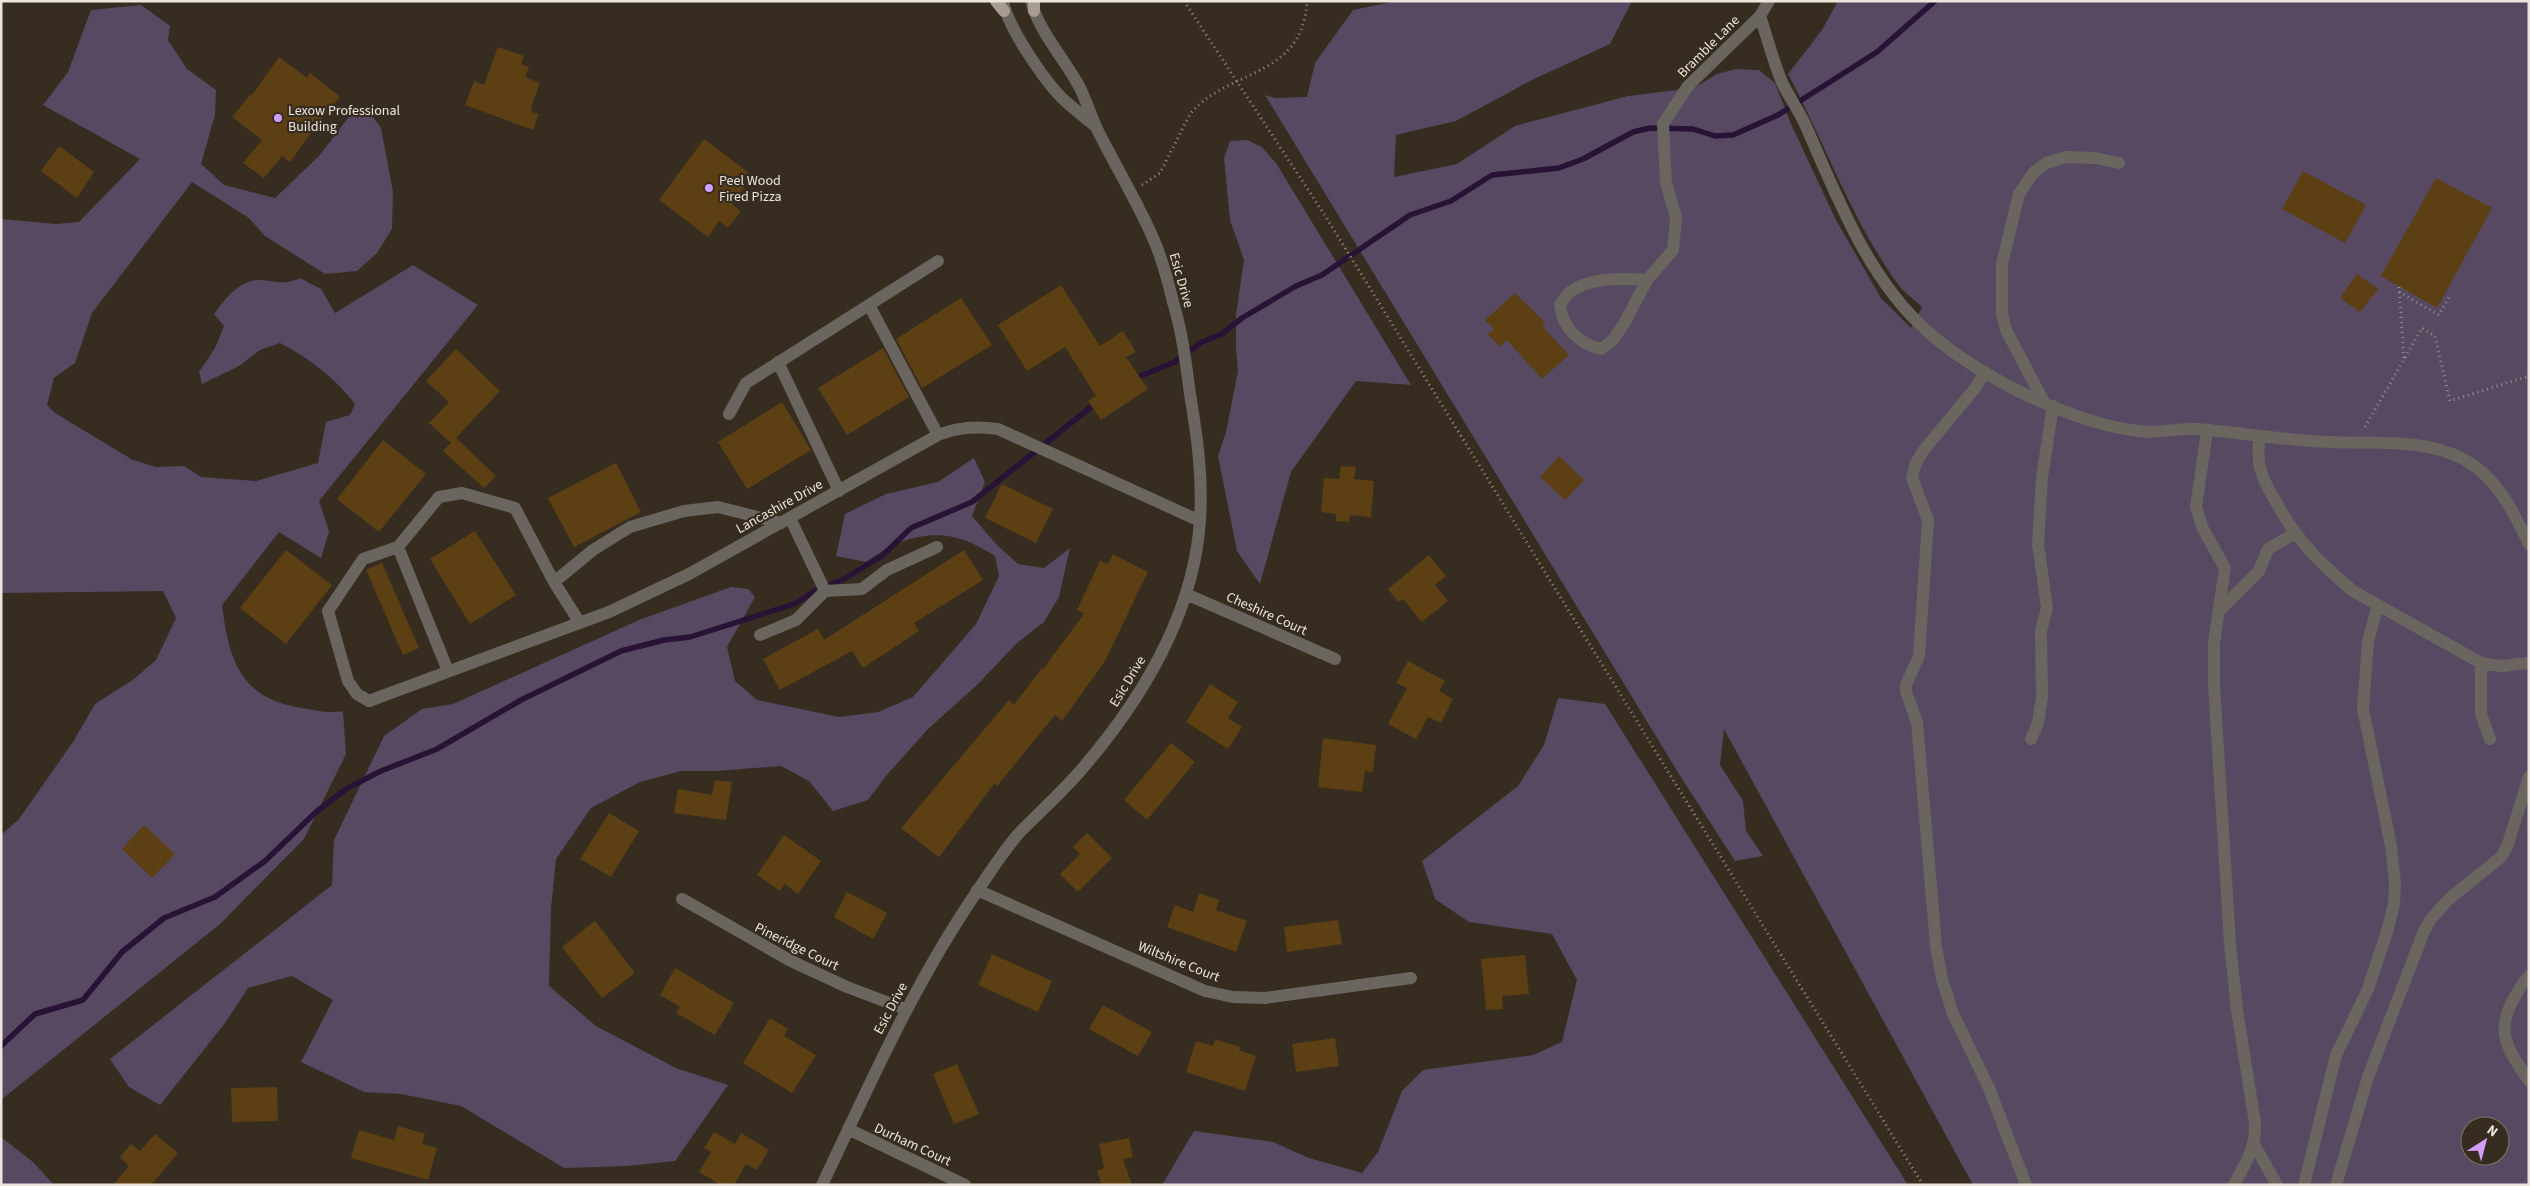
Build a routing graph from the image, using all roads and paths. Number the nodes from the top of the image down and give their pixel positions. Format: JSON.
{"nodes":[{"id":1,"x":1184,"y":1,"type":"edge"},
{"id":2,"x":1306,"y":1,"type":"edge"},
{"id":3,"x":1769,"y":1,"type":"edge"},
{"id":4,"x":1033,"y":4,"type":"edge"},
{"id":5,"x":1001,"y":5,"type":"edge"},
{"id":6,"x":1760,"y":16,"type":"junction"},
{"id":7,"x":1235,"y":80,"type":"junction"},
{"id":8,"x":1096,"y":127,"type":"junction"},
{"id":9,"x":2119,"y":164,"type":"dead end"},
{"id":10,"x":1130,"y":190,"type":"junction"},
{"id":11,"x":938,"y":261,"type":"dead end"},
{"id":12,"x":1647,"y":280,"type":"junction"},
{"id":13,"x":2399,"y":287,"type":"dead end"},
{"id":14,"x":2399,"y":292,"type":"junction"},
{"id":15,"x":2449,"y":297,"type":"dead end"},
{"id":16,"x":869,"y":305,"type":"junction"},
{"id":17,"x":2404,"y":358,"type":"junction"},
{"id":18,"x":778,"y":362,"type":"junction"},
{"id":19,"x":1985,"y":372,"type":"junction"},
{"id":20,"x":2529,"y":376,"type":"edge"},
{"id":21,"x":2048,"y":404,"type":"junction"},
{"id":22,"x":729,"y":414,"type":"dead end"},
{"id":23,"x":2207,"y":430,"type":"junction"},
{"id":24,"x":938,"y":436,"type":"junction"},
{"id":25,"x":2259,"y":437,"type":"junction"},
{"id":26,"x":2361,"y":443,"type":"junction"},
{"id":27,"x":839,"y":491,"type":"junction"},
{"id":28,"x":786,"y":520,"type":"junction"},
{"id":29,"x":1200,"y":520,"type":"junction"},
{"id":30,"x":2294,"y":534,"type":"junction"},
{"id":31,"x":2529,"y":544,"type":"edge"},
{"id":32,"x":398,"y":547,"type":"junction"},
{"id":33,"x":936,"y":547,"type":"dead end"},
{"id":34,"x":554,"y":582,"type":"junction"},
{"id":35,"x":826,"y":591,"type":"junction"},
{"id":36,"x":1186,"y":594,"type":"junction"},
{"id":37,"x":2378,"y":605,"type":"junction"},
{"id":38,"x":2220,"y":610,"type":"junction"},
{"id":39,"x":580,"y":623,"type":"junction"},
{"id":40,"x":760,"y":635,"type":"dead end"},
{"id":41,"x":1335,"y":659,"type":"dead end"},
{"id":42,"x":2481,"y":663,"type":"junction"},
{"id":43,"x":2529,"y":663,"type":"edge"},
{"id":44,"x":448,"y":672,"type":"junction"},
{"id":45,"x":2031,"y":739,"type":"dead end"},
{"id":46,"x":2490,"y":739,"type":"dead end"},
{"id":47,"x":2529,"y":777,"type":"edge"},
{"id":48,"x":978,"y":890,"type":"junction"},
{"id":49,"x":682,"y":899,"type":"dead end"},
{"id":50,"x":2529,"y":976,"type":"edge"},
{"id":51,"x":1412,"y":978,"type":"dead end"},
{"id":52,"x":905,"y":1009,"type":"junction"},
{"id":53,"x":2529,"y":1081,"type":"edge"},
{"id":54,"x":848,"y":1129,"type":"junction"},
{"id":55,"x":2254,"y":1144,"type":"junction"},
{"id":56,"x":822,"y":1185,"type":"edge"},
{"id":57,"x":965,"y":1185,"type":"edge"},
{"id":58,"x":1923,"y":1185,"type":"edge"},
{"id":59,"x":2026,"y":1185,"type":"edge"},
{"id":60,"x":2234,"y":1185,"type":"edge"},
{"id":61,"x":2277,"y":1185,"type":"edge"},
{"id":62,"x":2304,"y":1185,"type":"edge"},
{"id":63,"x":2336,"y":1185,"type":"edge"}],
"edges":[{"from":1,"to":7,"type":"path"},
{"from":2,"to":7,"type":"path"},
{"from":3,"to":6,"type":"street","name":"Bramble Lane"},
{"from":4,"to":8,"type":"street","name":"Esic Drive"},
{"from":5,"to":8,"type":"street","name":"Esic Drive"},
{"from":6,"to":12,"type":"street","name":"Bramble Lane"},
{"from":6,"to":19,"type":"street"},
{"from":7,"to":10,"type":"path"},
{"from":7,"to":58,"type":"path"},
{"from":8,"to":10,"type":"street","name":"Esic Drive"},
{"from":9,"to":21,"type":"street"},
{"from":10,"to":29,"type":"street","name":"Esic Drive"},
{"from":11,"to":16,"type":"street"},
{"from":12,"to":12,"type":"street","name":"Bramble Lane"},
{"from":13,"to":14,"type":"path"},
{"from":14,"to":15,"type":"path"},
{"from":14,"to":17,"type":"path"},
{"from":16,"to":18,"type":"street"},
{"from":16,"to":24,"type":"street"},
{"from":17,"to":20,"type":"path"},
{"from":17,"to":26,"type":"path"},
{"from":18,"to":22,"type":"street"},
{"from":18,"to":27,"type":"street"},
{"from":19,"to":21,"type":"street"},
{"from":19,"to":59,"type":"street"},
{"from":21,"to":23,"type":"street"},
{"from":21,"to":45,"type":"street"},
{"from":23,"to":25,"type":"street"},
{"from":23,"to":38,"type":"street"},
{"from":24,"to":27,"type":"street","name":"Lancashire Drive"},
{"from":24,"to":29,"type":"street","name":"Lancashire Drive"},
{"from":25,"to":26,"type":"street"},
{"from":25,"to":30,"type":"street"},
{"from":26,"to":31,"type":"street"},
{"from":27,"to":28,"type":"street","name":"Lancashire Drive"},
{"from":28,"to":34,"type":"street"},
{"from":28,"to":35,"type":"street"},
{"from":28,"to":39,"type":"street","name":"Lancashire Drive"},
{"from":29,"to":36,"type":"street","name":"Esic Drive"},
{"from":30,"to":37,"type":"street"},
{"from":30,"to":38,"type":"street"},
{"from":32,"to":34,"type":"street"},
{"from":32,"to":44,"type":"street"},
{"from":32,"to":44,"type":"street","name":"Lancashire Drive"},
{"from":33,"to":35,"type":"street"},
{"from":34,"to":39,"type":"street"},
{"from":35,"to":40,"type":"street"},
{"from":36,"to":41,"type":"street","name":"Cheshire Court"},
{"from":36,"to":48,"type":"street","name":"Esic Drive"},
{"from":37,"to":42,"type":"street"},
{"from":37,"to":62,"type":"street"},
{"from":38,"to":55,"type":"street"},
{"from":39,"to":44,"type":"street","name":"Lancashire Drive"},
{"from":42,"to":43,"type":"street"},
{"from":42,"to":46,"type":"street"},
{"from":47,"to":63,"type":"street"},
{"from":48,"to":51,"type":"street","name":"Wiltshire Court"},
{"from":48,"to":52,"type":"street","name":"Esic Drive"},
{"from":49,"to":52,"type":"street","name":"Pineridge Court"},
{"from":50,"to":53,"type":"street"},
{"from":52,"to":54,"type":"street","name":"Esic Drive"},
{"from":54,"to":56,"type":"street","name":"Esic Drive"},
{"from":54,"to":57,"type":"street","name":"Durham Court"},
{"from":55,"to":60,"type":"street"},
{"from":55,"to":61,"type":"street"}]}
